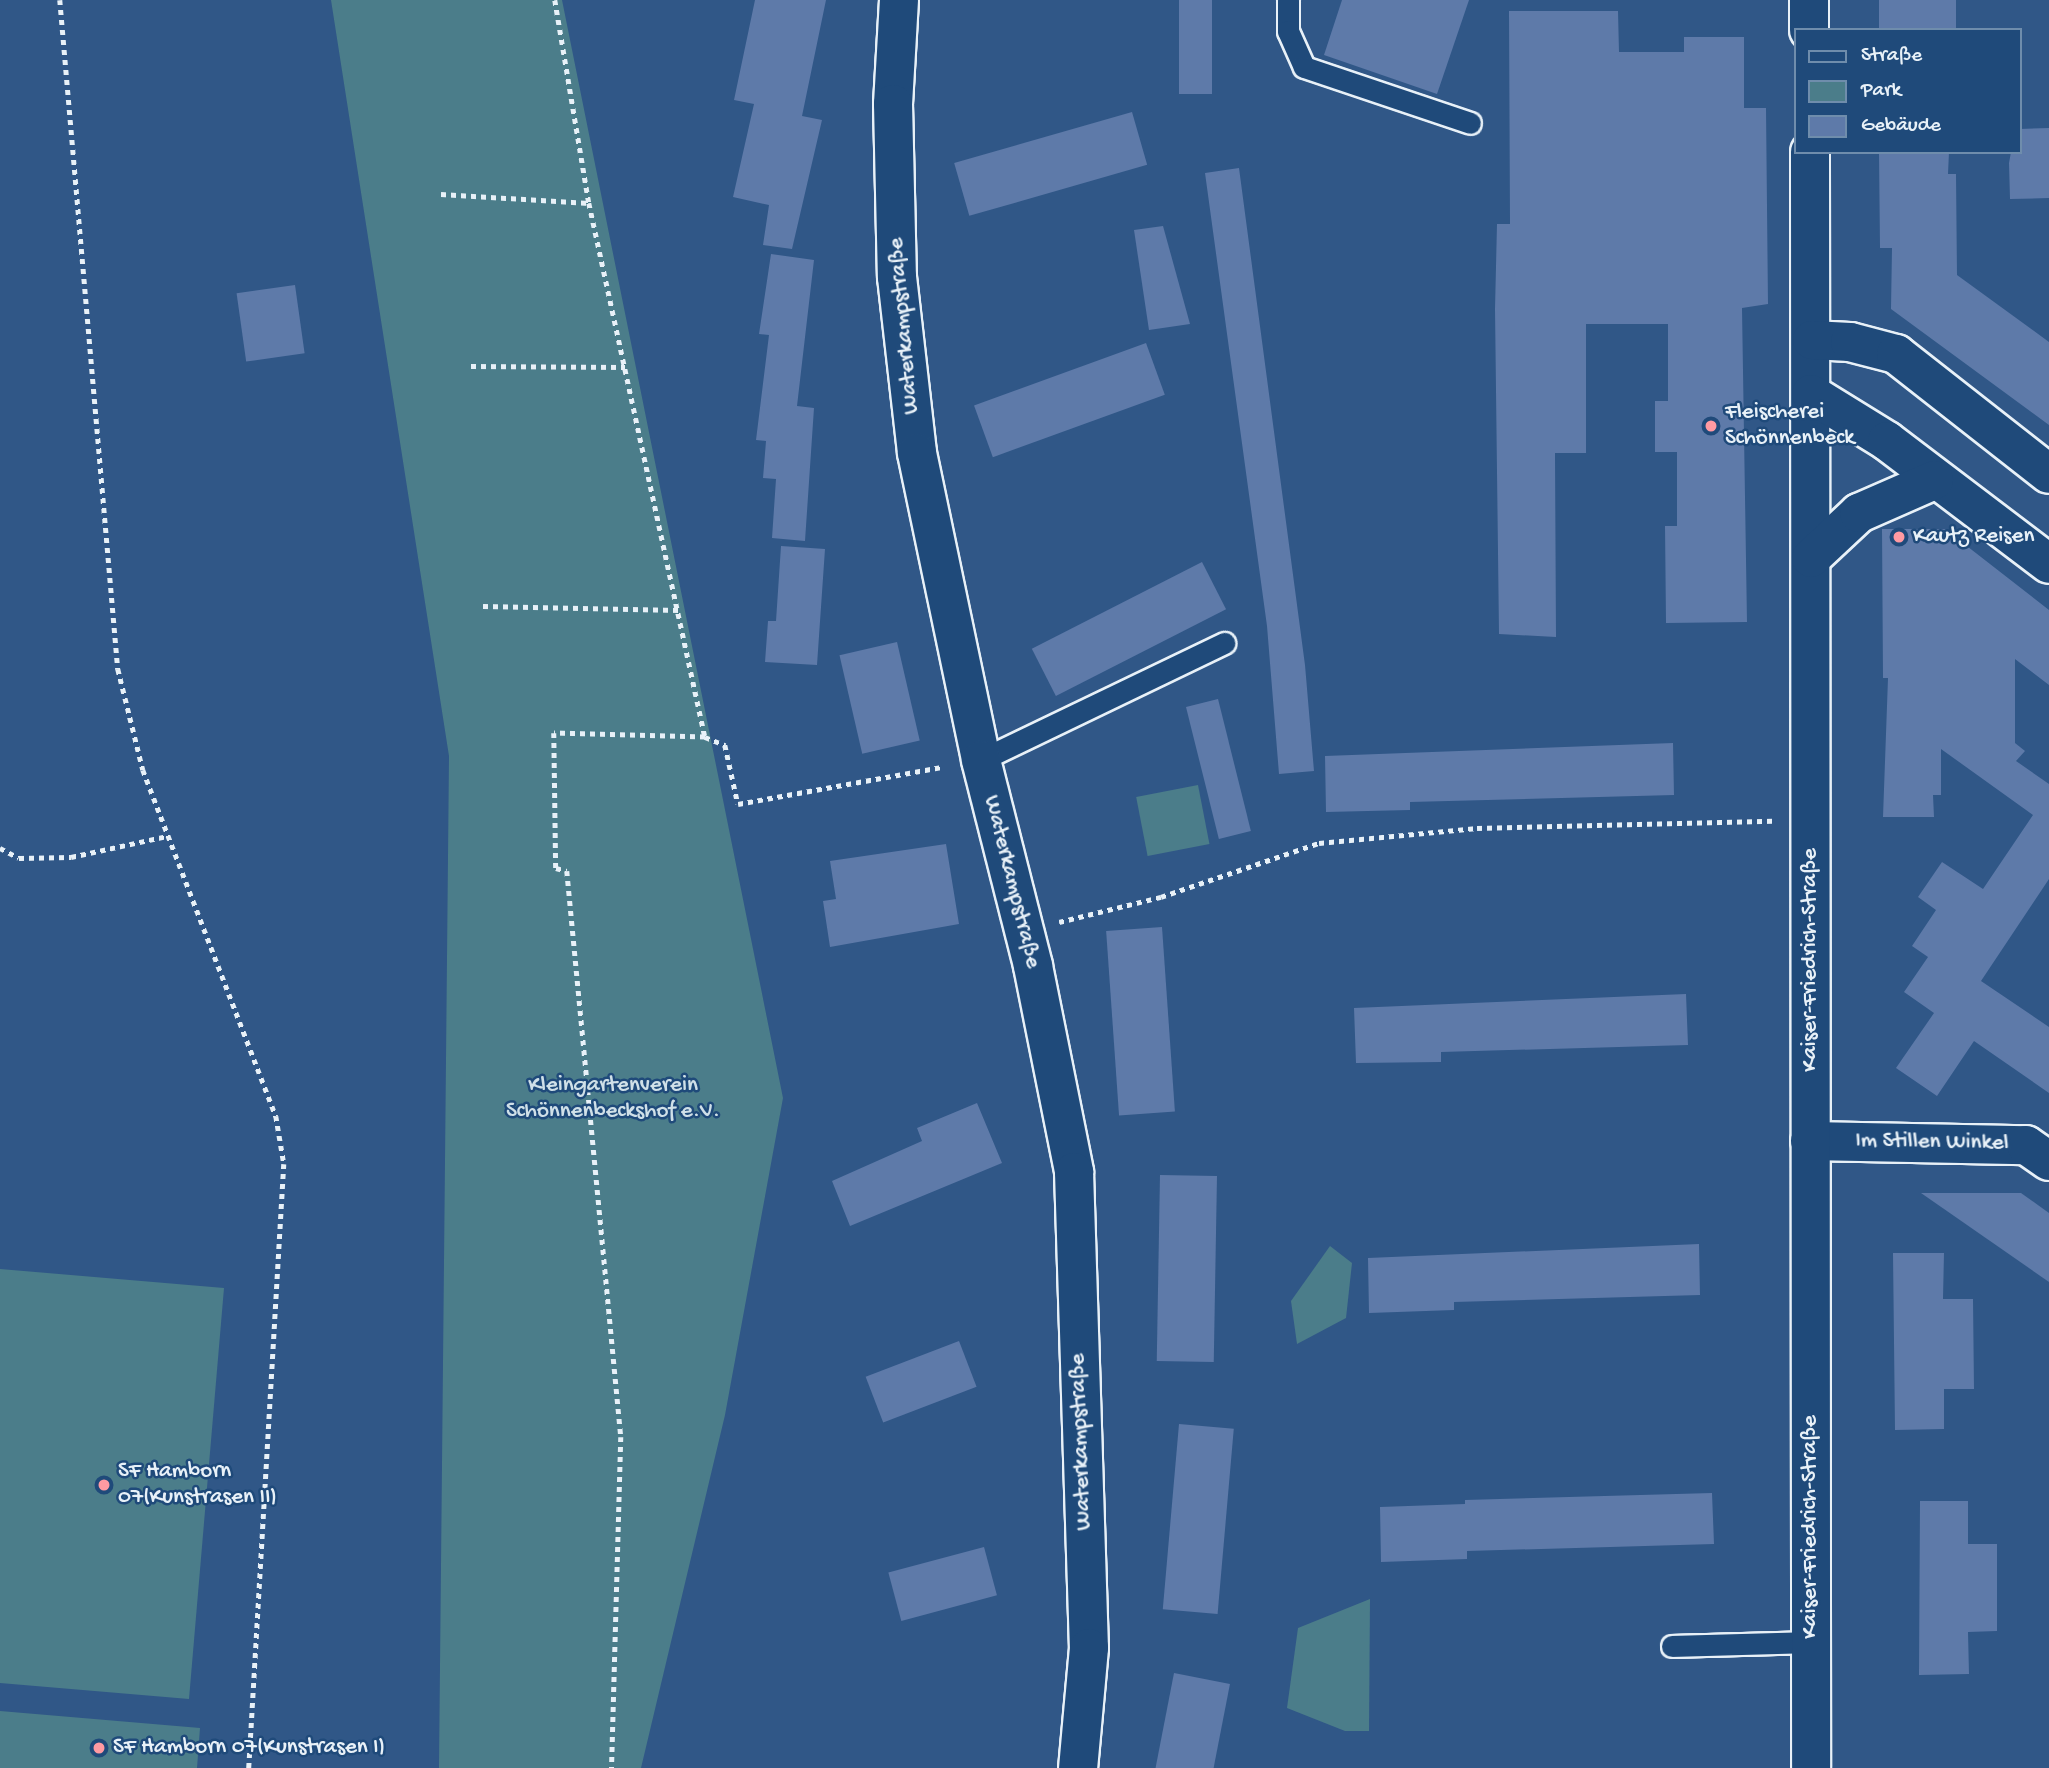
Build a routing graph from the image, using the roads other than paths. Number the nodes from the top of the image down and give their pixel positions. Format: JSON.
{"nodes":[{"id":1,"x":899,"y":0,"type":"edge"},
{"id":2,"x":1271,"y":0,"type":"edge"},
{"id":3,"x":1288,"y":0,"type":"edge"},
{"id":4,"x":1809,"y":0,"type":"edge"},
{"id":5,"x":1809,"y":28,"type":"edge"},
{"id":6,"x":1288,"y":31,"type":"junction"},
{"id":7,"x":1470,"y":122,"type":"dead end"},
{"id":8,"x":1810,"y":154,"type":"edge"},
{"id":9,"x":1812,"y":340,"type":"junction"},
{"id":10,"x":1811,"y":394,"type":"junction"},
{"id":11,"x":2049,"y":474,"type":"edge"},
{"id":12,"x":1934,"y":480,"type":"junction"},
{"id":13,"x":1811,"y":558,"type":"junction"},
{"id":14,"x":2049,"y":564,"type":"edge"},
{"id":15,"x":1224,"y":643,"type":"dead end"},
{"id":16,"x":981,"y":760,"type":"junction"},
{"id":17,"x":1810,"y":1141,"type":"junction"},
{"id":18,"x":2049,"y":1161,"type":"edge"},
{"id":19,"x":1811,"y":1642,"type":"junction"},
{"id":20,"x":1672,"y":1646,"type":"dead end"},
{"id":21,"x":1078,"y":1768,"type":"edge"},
{"id":22,"x":1811,"y":1768,"type":"edge"}],
"edges":[{"from":1,"to":16,"type":"street","name":"Waterkampstraße"},
{"from":2,"to":6,"type":"lane"},
{"from":3,"to":6,"type":"lane"},
{"from":4,"to":5,"type":"street"},
{"from":6,"to":7,"type":"lane"},
{"from":8,"to":9,"type":"street","name":"Kaiser-Friedrich-Straße"},
{"from":9,"to":10,"type":"street","name":"Kaiser-Friedrich-Straße"},
{"from":9,"to":11,"type":"street"},
{"from":10,"to":12,"type":"street"},
{"from":10,"to":13,"type":"street","name":"Kaiser-Friedrich-Straße"},
{"from":12,"to":13,"type":"street"},
{"from":12,"to":14,"type":"street"},
{"from":13,"to":17,"type":"street","name":"Kaiser-Friedrich-Straße"},
{"from":15,"to":16,"type":"lane"},
{"from":16,"to":21,"type":"street","name":"Waterkampstraße"},
{"from":17,"to":18,"type":"street","name":"Im Stillen Winkel"},
{"from":17,"to":19,"type":"street","name":"Kaiser-Friedrich-Straße"},
{"from":19,"to":20,"type":"lane"},
{"from":19,"to":22,"type":"street","name":"Kaiser-Friedrich-Straße"}]}
